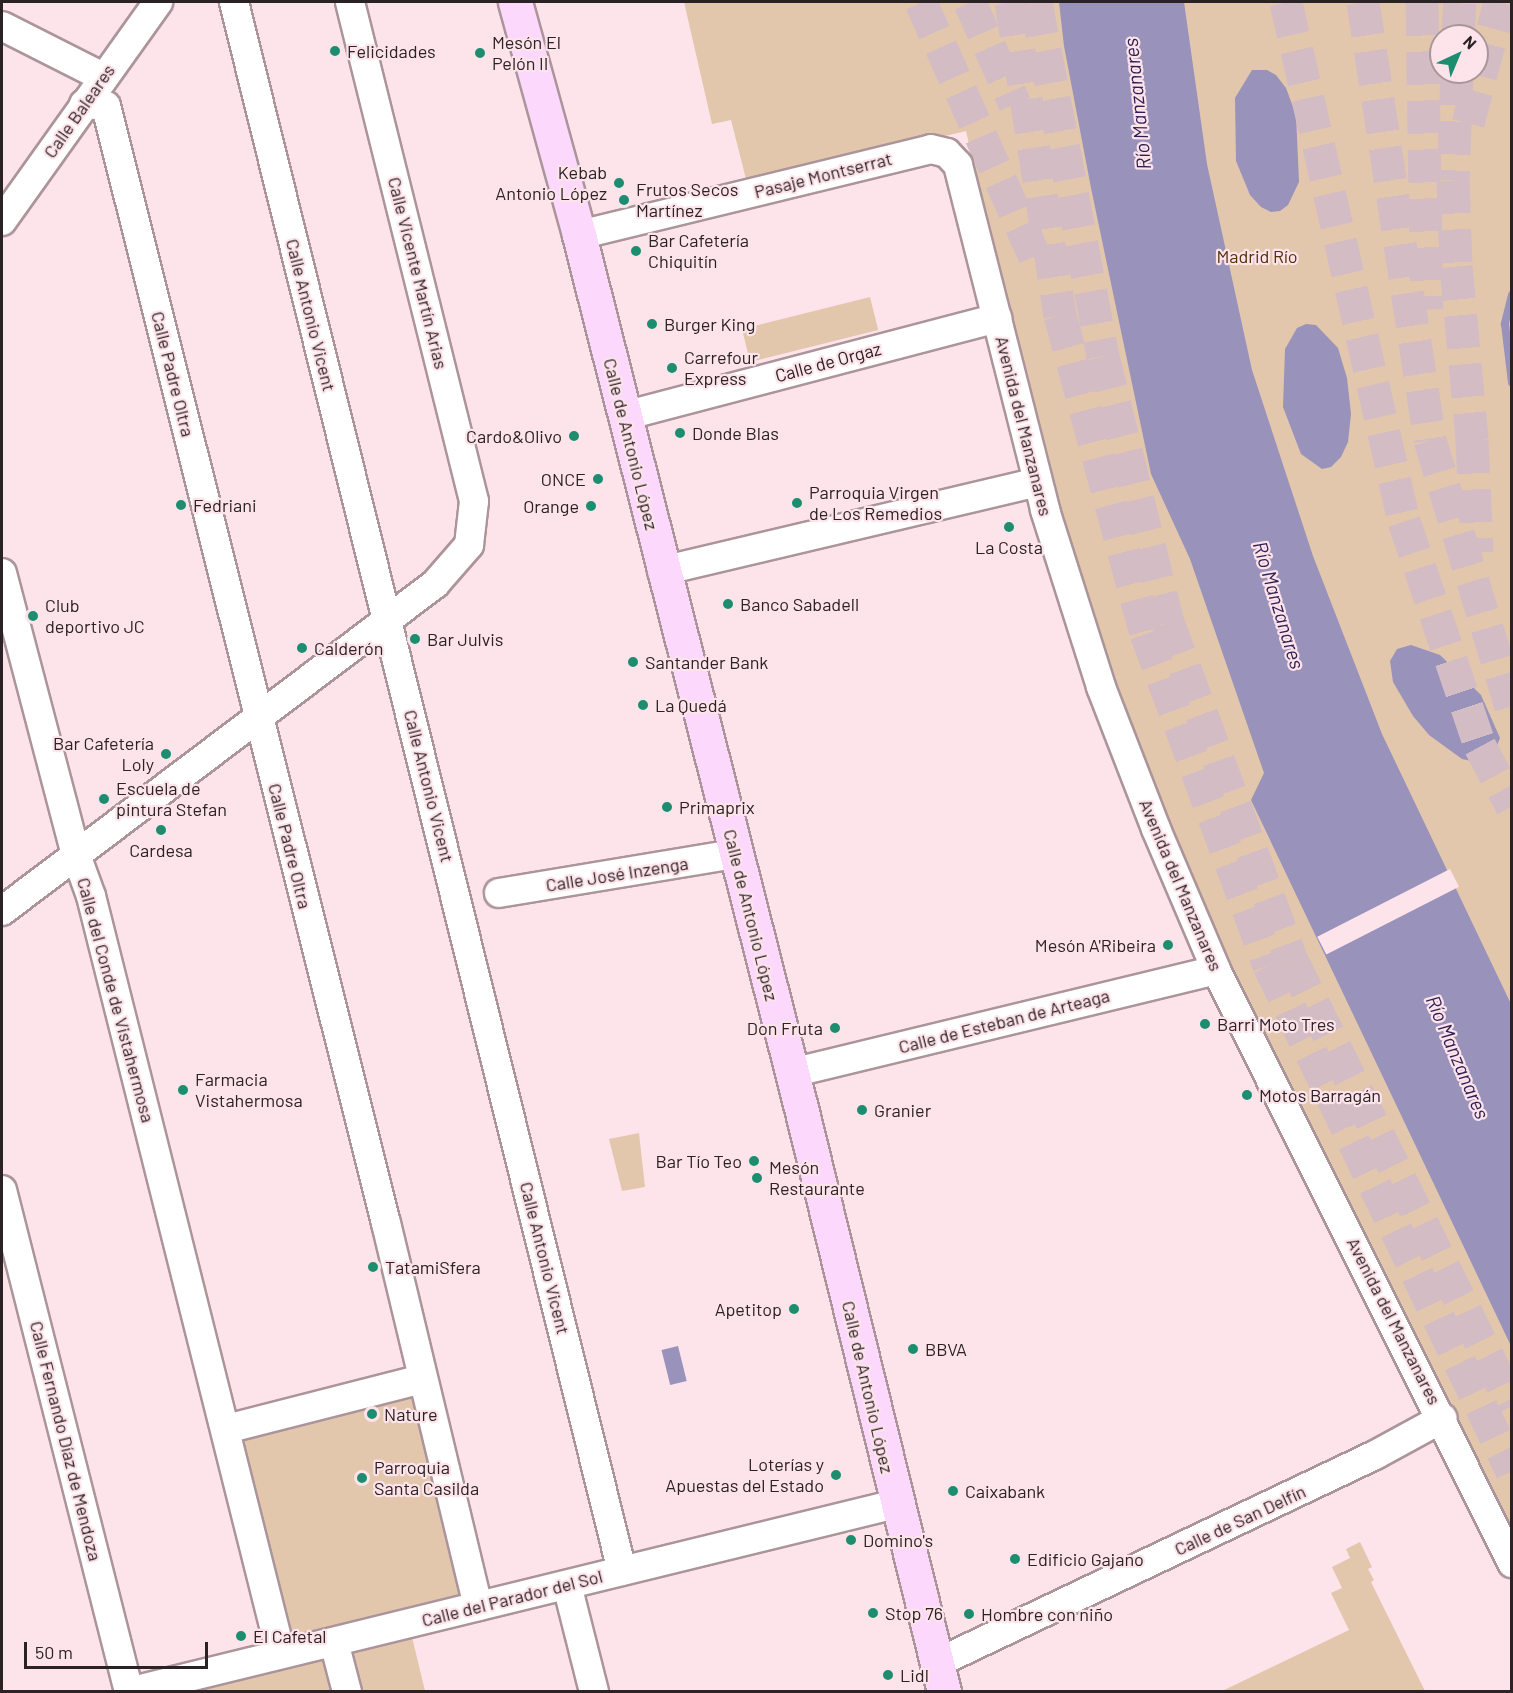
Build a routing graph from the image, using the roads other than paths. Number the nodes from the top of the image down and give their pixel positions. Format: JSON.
{"nodes":[{"id":1,"x":158,"y":2,"type":"edge"},
{"id":2,"x":234,"y":2,"type":"edge"},
{"id":3,"x":351,"y":2,"type":"edge"},
{"id":4,"x":515,"y":2,"type":"edge"},
{"id":5,"x":2,"y":26,"type":"edge"},
{"id":6,"x":103,"y":77,"type":"junction"},
{"id":7,"x":84,"y":104,"type":"junction"},
{"id":8,"x":958,"y":165,"type":"joint"},
{"id":9,"x":2,"y":221,"type":"edge"},
{"id":10,"x":579,"y":235,"type":"junction"},
{"id":11,"x":997,"y":318,"type":"junction"},
{"id":12,"x":624,"y":416,"type":"junction"},
{"id":13,"x":1038,"y":482,"type":"junction"},
{"id":14,"x":662,"y":571,"type":"junction"},
{"id":15,"x":2,"y":573,"type":"edge"},
{"id":16,"x":387,"y":620,"type":"junction"},
{"id":17,"x":256,"y":718,"type":"junction"},
{"id":18,"x":75,"y":852,"type":"junction"},
{"id":19,"x":735,"y":854,"type":"junction"},
{"id":20,"x":499,"y":893,"type":"dead end"},
{"id":21,"x":2,"y":911,"type":"edge"},
{"id":22,"x":1216,"y":970,"type":"junction"},
{"id":23,"x":791,"y":1073,"type":"junction"},
{"id":24,"x":2,"y":1190,"type":"edge"},
{"id":25,"x":422,"y":1379,"type":"junction"},
{"id":26,"x":1443,"y":1419,"type":"junction"},
{"id":27,"x":226,"y":1429,"type":"junction"},
{"id":28,"x":896,"y":1504,"type":"junction"},
{"id":29,"x":1512,"y":1563,"type":"edge"},
{"id":30,"x":622,"y":1571,"type":"junction"},
{"id":31,"x":567,"y":1585,"type":"junction"},
{"id":32,"x":478,"y":1606,"type":"junction"},
{"id":33,"x":334,"y":1642,"type":"junction"},
{"id":34,"x":281,"y":1654,"type":"junction"},
{"id":35,"x":941,"y":1677,"type":"edge"},
{"id":36,"x":129,"y":1691,"type":"edge"},
{"id":37,"x":347,"y":1692,"type":"edge"},
{"id":38,"x":594,"y":1692,"type":"edge"}],
"edges":[{"from":1,"to":6,"type":"street","name":"Calle Baleares"},
{"from":2,"to":16,"type":"street","name":"Calle Antonio Vicent"},
{"from":3,"to":16,"type":"street","name":"Calle Vicente Martín Arias"},
{"from":4,"to":10,"type":"main road","name":"Calle de Antonio López"},
{"from":5,"to":6,"type":"street"},
{"from":6,"to":7,"type":"street","name":"Calle Baleares"},
{"from":7,"to":9,"type":"street","name":"Calle Baleares"},
{"from":7,"to":17,"type":"street","name":"Calle Padre Oltra"},
{"from":8,"to":10,"type":"street","name":"Pasaje Montserrat"},
{"from":8,"to":11,"type":"street","name":"Avenida del Manzanares"},
{"from":10,"to":12,"type":"main road","name":"Calle de Antonio López"},
{"from":11,"to":12,"type":"street","name":"Calle de Orgaz"},
{"from":11,"to":13,"type":"street","name":"Avenida del Manzanares"},
{"from":12,"to":14,"type":"main road","name":"Calle de Antonio López"},
{"from":13,"to":14,"type":"street"},
{"from":13,"to":22,"type":"street","name":"Avenida del Manzanares"},
{"from":14,"to":19,"type":"main road","name":"Calle de Antonio López"},
{"from":15,"to":18,"type":"street","name":"Calle del Conde de Vistahermosa"},
{"from":16,"to":17,"type":"street"},
{"from":16,"to":30,"type":"street","name":"Calle Antonio Vicent"},
{"from":17,"to":18,"type":"street"},
{"from":17,"to":25,"type":"street","name":"Calle Padre Oltra"},
{"from":18,"to":21,"type":"street"},
{"from":18,"to":27,"type":"street","name":"Calle del Conde de Vistahermosa"},
{"from":19,"to":20,"type":"street","name":"Calle José Inzenga"},
{"from":19,"to":23,"type":"main road","name":"Calle de Antonio López"},
{"from":22,"to":23,"type":"street","name":"Calle de Esteban de Arteaga"},
{"from":22,"to":26,"type":"street","name":"Avenida del Manzanares"},
{"from":23,"to":28,"type":"main road","name":"Calle de Antonio López"},
{"from":24,"to":36,"type":"street","name":"Calle Fernando Díaz de Mendoza"},
{"from":25,"to":27,"type":"street"},
{"from":25,"to":32,"type":"street","name":"Calle Padre Oltra"},
{"from":26,"to":29,"type":"street","name":"Avenida del Manzanares"},
{"from":26,"to":35,"type":"street","name":"Calle de San Delfín"},
{"from":27,"to":34,"type":"street","name":"Calle del Conde de Vistahermosa"},
{"from":28,"to":30,"type":"street","name":"Calle del Parador del Sol"},
{"from":28,"to":35,"type":"main road","name":"Calle de Antonio López"},
{"from":30,"to":31,"type":"street","name":"Calle del Parador del Sol"},
{"from":31,"to":32,"type":"street","name":"Calle del Parador del Sol"},
{"from":31,"to":38,"type":"street"},
{"from":32,"to":33,"type":"street","name":"Calle del Parador del Sol"},
{"from":33,"to":34,"type":"street","name":"Calle del Parador del Sol"},
{"from":33,"to":37,"type":"street"},
{"from":34,"to":36,"type":"street","name":"Calle del Parador del Sol"}]}
